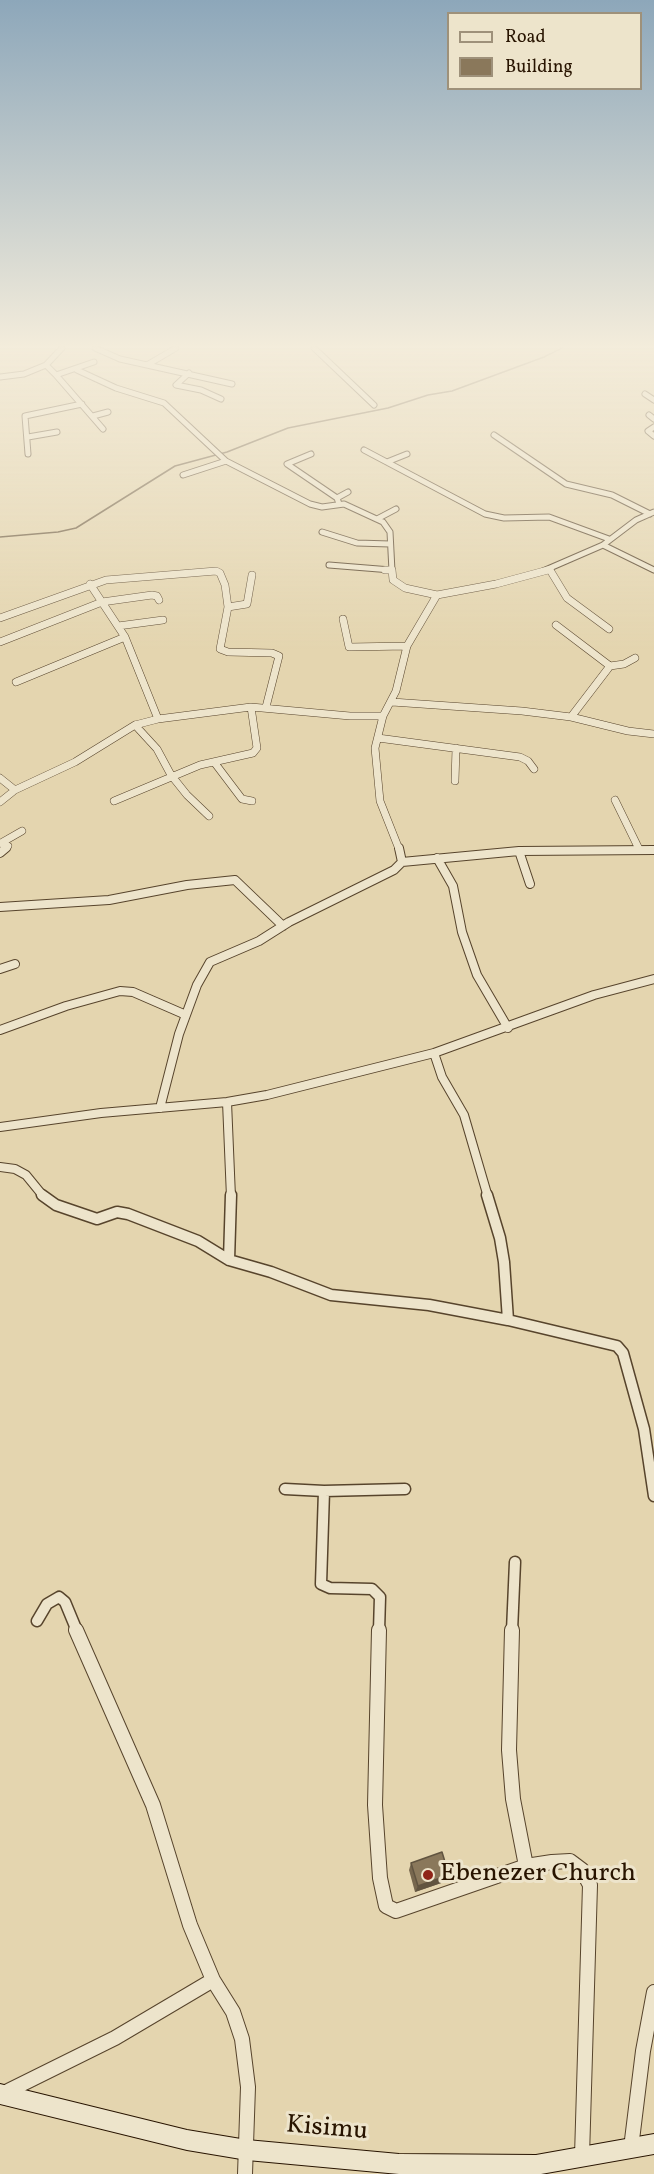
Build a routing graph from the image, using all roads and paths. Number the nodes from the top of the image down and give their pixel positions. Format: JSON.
{"nodes":[{"id":1,"x":28,"y":449,"type":"edge"},
{"id":2,"x":214,"y":449,"type":"edge"},
{"id":3,"x":515,"y":449,"type":"edge"},
{"id":4,"x":363,"y":450,"type":"dead end"},
{"id":5,"x":28,"y":454,"type":"dead end"},
{"id":6,"x":311,"y":454,"type":"dead end"},
{"id":7,"x":407,"y":454,"type":"dead end"},
{"id":8,"x":226,"y":461,"type":"junction"},
{"id":9,"x":387,"y":462,"type":"junction"},
{"id":10,"x":183,"y":475,"type":"dead end"},
{"id":11,"x":348,"y":492,"type":"dead end"},
{"id":12,"x":338,"y":501,"type":"junction"},
{"id":13,"x":396,"y":509,"type":"dead end"},
{"id":14,"x":652,"y":513,"type":"edge"},
{"id":15,"x":377,"y":519,"type":"junction"},
{"id":16,"x":322,"y":532,"type":"dead end"},
{"id":17,"x":606,"y":542,"type":"junction"},
{"id":18,"x":390,"y":544,"type":"junction"},
{"id":19,"x":329,"y":565,"type":"dead end"},
{"id":20,"x":550,"y":569,"type":"junction"},
{"id":21,"x":391,"y":570,"type":"junction"},
{"id":22,"x":654,"y":570,"type":"edge"},
{"id":23,"x":252,"y":574,"type":"dead end"},
{"id":24,"x":90,"y":584,"type":"junction"},
{"id":25,"x":437,"y":595,"type":"junction"},
{"id":26,"x":159,"y":600,"type":"dead end"},
{"id":27,"x":102,"y":602,"type":"junction"},
{"id":28,"x":228,"y":607,"type":"junction"},
{"id":29,"x":0,"y":618,"type":"edge"},
{"id":30,"x":343,"y":619,"type":"dead end"},
{"id":31,"x":163,"y":620,"type":"dead end"},
{"id":32,"x":556,"y":625,"type":"dead end"},
{"id":33,"x":118,"y":626,"type":"junction"},
{"id":34,"x":609,"y":629,"type":"dead end"},
{"id":35,"x":125,"y":637,"type":"junction"},
{"id":36,"x":0,"y":642,"type":"edge"},
{"id":37,"x":407,"y":646,"type":"junction"},
{"id":38,"x":635,"y":658,"type":"dead end"},
{"id":39,"x":610,"y":666,"type":"junction"},
{"id":40,"x":16,"y":682,"type":"dead end"},
{"id":41,"x":392,"y":702,"type":"junction"},
{"id":42,"x":252,"y":707,"type":"junction"},
{"id":43,"x":266,"y":707,"type":"junction"},
{"id":44,"x":383,"y":716,"type":"junction"},
{"id":45,"x":571,"y":717,"type":"junction"},
{"id":46,"x":158,"y":719,"type":"junction"},
{"id":47,"x":135,"y":725,"type":"junction"},
{"id":48,"x":654,"y":734,"type":"edge"},
{"id":49,"x":378,"y":738,"type":"junction"},
{"id":50,"x":456,"y":748,"type":"junction"},
{"id":51,"x":214,"y":762,"type":"junction"},
{"id":52,"x":534,"y":770,"type":"dead end"},
{"id":53,"x":171,"y":775,"type":"junction"},
{"id":54,"x":0,"y":777,"type":"edge"},
{"id":55,"x":454,"y":781,"type":"dead end"},
{"id":56,"x":15,"y":790,"type":"junction"},
{"id":57,"x":615,"y":800,"type":"dead end"},
{"id":58,"x":114,"y":801,"type":"dead end"},
{"id":59,"x":252,"y":801,"type":"dead end"},
{"id":60,"x":0,"y":802,"type":"edge"},
{"id":61,"x":208,"y":816,"type":"dead end"},
{"id":62,"x":22,"y":831,"type":"dead end"},
{"id":63,"x":1,"y":843,"type":"edge"},
{"id":64,"x":639,"y":849,"type":"junction"},
{"id":65,"x":654,"y":850,"type":"edge"},
{"id":66,"x":519,"y":851,"type":"junction"},
{"id":67,"x":0,"y":853,"type":"edge"},
{"id":68,"x":437,"y":858,"type":"junction"},
{"id":69,"x":402,"y":862,"type":"junction"},
{"id":70,"x":530,"y":884,"type":"dead end"},
{"id":71,"x":0,"y":907,"type":"edge"},
{"id":72,"x":283,"y":926,"type":"junction"},
{"id":73,"x":15,"y":964,"type":"dead end"},
{"id":74,"x":0,"y":969,"type":"edge"},
{"id":75,"x":654,"y":979,"type":"edge"},
{"id":76,"x":186,"y":1015,"type":"junction"},
{"id":77,"x":508,"y":1029,"type":"junction"},
{"id":78,"x":0,"y":1030,"type":"edge"},
{"id":79,"x":434,"y":1053,"type":"junction"},
{"id":80,"x":227,"y":1102,"type":"junction"},
{"id":81,"x":160,"y":1108,"type":"junction"},
{"id":82,"x":0,"y":1127,"type":"edge"},
{"id":83,"x":0,"y":1167,"type":"edge"},
{"id":84,"x":229,"y":1260,"type":"junction"},
{"id":85,"x":508,"y":1320,"type":"junction"},
{"id":86,"x":285,"y":1489,"type":"dead end"},
{"id":87,"x":405,"y":1489,"type":"dead end"},
{"id":88,"x":324,"y":1491,"type":"junction"},
{"id":89,"x":654,"y":1496,"type":"edge"},
{"id":90,"x":515,"y":1562,"type":"dead end"},
{"id":91,"x":37,"y":1621,"type":"dead end"},
{"id":92,"x":526,"y":1866,"type":"junction"},
{"id":93,"x":213,"y":1980,"type":"junction"},
{"id":94,"x":654,"y":1992,"type":"edge"},
{"id":95,"x":1,"y":2094,"type":"edge"},
{"id":96,"x":654,"y":2144,"type":"edge"},
{"id":97,"x":631,"y":2148,"type":"junction"},
{"id":98,"x":247,"y":2150,"type":"junction"},
{"id":99,"x":582,"y":2156,"type":"junction"},
{"id":100,"x":537,"y":2170,"type":"edge"},
{"id":101,"x":245,"y":2174,"type":"edge"}],
"edges":[{"from":1,"to":5,"type":"street"},
{"from":2,"to":8,"type":"street"},
{"from":3,"to":14,"type":"street"},
{"from":4,"to":9,"type":"street"},
{"from":6,"to":12,"type":"street"},
{"from":7,"to":9,"type":"street"},
{"from":8,"to":10,"type":"street"},
{"from":8,"to":12,"type":"street"},
{"from":9,"to":17,"type":"street"},
{"from":11,"to":12,"type":"street"},
{"from":12,"to":15,"type":"street"},
{"from":13,"to":15,"type":"street"},
{"from":14,"to":17,"type":"street"},
{"from":15,"to":18,"type":"street"},
{"from":16,"to":18,"type":"street"},
{"from":17,"to":20,"type":"street"},
{"from":17,"to":22,"type":"street"},
{"from":18,"to":21,"type":"street"},
{"from":19,"to":21,"type":"street"},
{"from":20,"to":25,"type":"street"},
{"from":20,"to":34,"type":"street"},
{"from":21,"to":25,"type":"street"},
{"from":23,"to":28,"type":"street"},
{"from":24,"to":27,"type":"street"},
{"from":24,"to":28,"type":"street"},
{"from":24,"to":29,"type":"street"},
{"from":25,"to":37,"type":"street"},
{"from":26,"to":27,"type":"street"},
{"from":27,"to":33,"type":"street"},
{"from":27,"to":36,"type":"street"},
{"from":28,"to":43,"type":"street"},
{"from":30,"to":37,"type":"street"},
{"from":31,"to":33,"type":"street"},
{"from":32,"to":39,"type":"street"},
{"from":33,"to":35,"type":"street"},
{"from":35,"to":40,"type":"street"},
{"from":35,"to":46,"type":"street"},
{"from":37,"to":41,"type":"street"},
{"from":38,"to":39,"type":"street"},
{"from":39,"to":45,"type":"street"},
{"from":41,"to":44,"type":"street"},
{"from":41,"to":45,"type":"street"},
{"from":42,"to":43,"type":"street"},
{"from":42,"to":46,"type":"street"},
{"from":42,"to":51,"type":"street"},
{"from":43,"to":44,"type":"street"},
{"from":44,"to":49,"type":"street"},
{"from":45,"to":48,"type":"street"},
{"from":46,"to":47,"type":"street"},
{"from":47,"to":53,"type":"street"},
{"from":47,"to":56,"type":"street"},
{"from":49,"to":50,"type":"street"},
{"from":49,"to":69,"type":"street"},
{"from":50,"to":52,"type":"street"},
{"from":50,"to":55,"type":"street"},
{"from":51,"to":53,"type":"street"},
{"from":51,"to":59,"type":"street"},
{"from":53,"to":58,"type":"street"},
{"from":53,"to":61,"type":"street"},
{"from":54,"to":56,"type":"street"},
{"from":56,"to":60,"type":"street"},
{"from":57,"to":64,"type":"street"},
{"from":62,"to":63,"type":"street"},
{"from":63,"to":67,"type":"street"},
{"from":64,"to":65,"type":"street"},
{"from":64,"to":66,"type":"street"},
{"from":66,"to":68,"type":"street"},
{"from":66,"to":70,"type":"street"},
{"from":68,"to":69,"type":"street"},
{"from":68,"to":77,"type":"street"},
{"from":69,"to":72,"type":"street"},
{"from":71,"to":72,"type":"street"},
{"from":72,"to":76,"type":"street"},
{"from":73,"to":74,"type":"street"},
{"from":75,"to":77,"type":"street"},
{"from":76,"to":78,"type":"street"},
{"from":76,"to":81,"type":"street"},
{"from":77,"to":79,"type":"street"},
{"from":79,"to":80,"type":"street"},
{"from":79,"to":85,"type":"street"},
{"from":80,"to":81,"type":"street"},
{"from":80,"to":84,"type":"street"},
{"from":81,"to":82,"type":"street"},
{"from":83,"to":84,"type":"street"},
{"from":84,"to":85,"type":"street"},
{"from":85,"to":89,"type":"street"},
{"from":86,"to":88,"type":"street"},
{"from":87,"to":88,"type":"street"},
{"from":88,"to":92,"type":"street"},
{"from":90,"to":92,"type":"street"},
{"from":91,"to":93,"type":"street"},
{"from":92,"to":99,"type":"street"},
{"from":93,"to":95,"type":"street"},
{"from":93,"to":98,"type":"street"},
{"from":94,"to":97,"type":"street"},
{"from":95,"to":98,"type":"street","name":"Kisimu"},
{"from":96,"to":97,"type":"street","name":"Kisimu"},
{"from":97,"to":99,"type":"street","name":"Kisimu"},
{"from":98,"to":100,"type":"street","name":"Kisimu"},
{"from":98,"to":101,"type":"street"},
{"from":99,"to":100,"type":"street","name":"Kisimu"}]}
